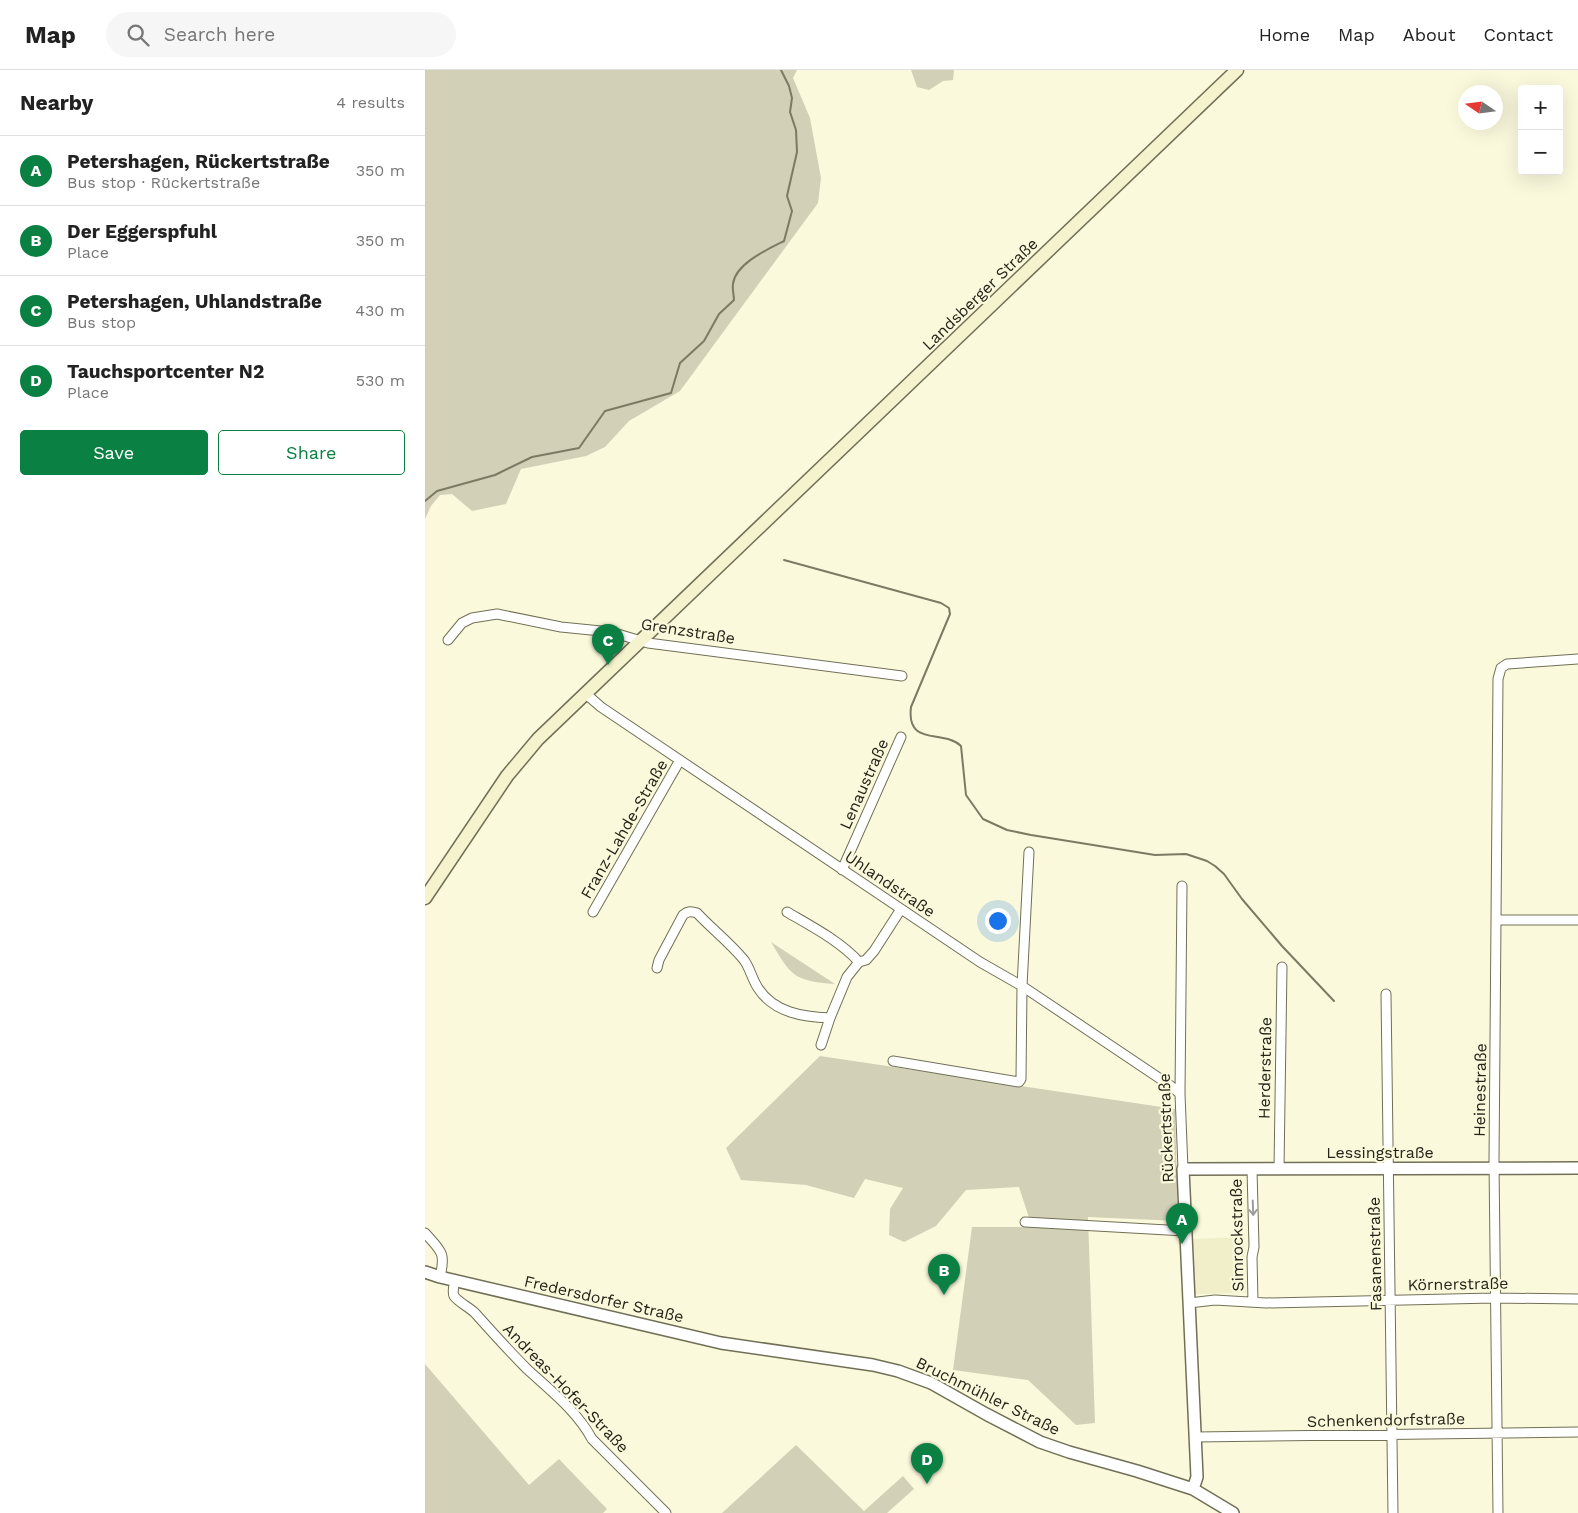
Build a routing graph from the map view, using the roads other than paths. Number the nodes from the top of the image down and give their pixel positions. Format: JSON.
{"nodes":[{"id":1,"x":1237,"y":70,"type":"edge"},
{"id":2,"x":448,"y":640,"type":"dead end"},
{"id":3,"x":641,"y":641,"type":"junction"},
{"id":4,"x":1578,"y":659,"type":"edge"},
{"id":5,"x":902,"y":676,"type":"dead end"},
{"id":6,"x":585,"y":694,"type":"junction"},
{"id":7,"x":901,"y":737,"type":"dead end"},
{"id":8,"x":680,"y":760,"type":"junction"},
{"id":9,"x":1029,"y":852,"type":"dead end"},
{"id":10,"x":842,"y":870,"type":"junction"},
{"id":11,"x":1182,"y":886,"type":"dead end"},
{"id":12,"x":425,"y":898,"type":"edge"},
{"id":13,"x":901,"y":910,"type":"junction"},
{"id":14,"x":593,"y":912,"type":"dead end"},
{"id":15,"x":787,"y":912,"type":"dead end"},
{"id":16,"x":1496,"y":920,"type":"junction"},
{"id":17,"x":1578,"y":920,"type":"edge"},
{"id":18,"x":859,"y":962,"type":"junction"},
{"id":19,"x":1281,"y":967,"type":"dead end"},
{"id":20,"x":657,"y":968,"type":"dead end"},
{"id":21,"x":1022,"y":986,"type":"junction"},
{"id":22,"x":1386,"y":994,"type":"dead end"},
{"id":23,"x":830,"y":1018,"type":"junction"},
{"id":24,"x":821,"y":1045,"type":"dead end"},
{"id":25,"x":893,"y":1061,"type":"dead end"},
{"id":26,"x":1180,"y":1094,"type":"junction"},
{"id":27,"x":1388,"y":1168,"type":"junction"},
{"id":28,"x":1578,"y":1168,"type":"edge"},
{"id":29,"x":1183,"y":1169,"type":"junction"},
{"id":30,"x":1252,"y":1169,"type":"junction"},
{"id":31,"x":1279,"y":1169,"type":"junction"},
{"id":32,"x":1494,"y":1169,"type":"junction"},
{"id":33,"x":1025,"y":1222,"type":"dead end"},
{"id":34,"x":1185,"y":1231,"type":"junction"},
{"id":35,"x":425,"y":1233,"type":"edge"},
{"id":36,"x":425,"y":1272,"type":"edge"},
{"id":37,"x":440,"y":1277,"type":"junction"},
{"id":38,"x":455,"y":1281,"type":"junction"},
{"id":39,"x":1494,"y":1298,"type":"junction"},
{"id":40,"x":1578,"y":1299,"type":"edge"},
{"id":41,"x":1391,"y":1301,"type":"junction"},
{"id":42,"x":1253,"y":1302,"type":"junction"},
{"id":43,"x":1189,"y":1303,"type":"junction"},
{"id":44,"x":778,"y":1352,"type":"joint"},
{"id":45,"x":1578,"y":1432,"type":"edge"},
{"id":46,"x":1497,"y":1434,"type":"junction"},
{"id":47,"x":1392,"y":1436,"type":"junction"},
{"id":48,"x":1195,"y":1437,"type":"junction"},
{"id":49,"x":1193,"y":1489,"type":"junction"},
{"id":50,"x":666,"y":1513,"type":"edge"},
{"id":51,"x":1233,"y":1513,"type":"edge"},
{"id":52,"x":1393,"y":1513,"type":"edge"},
{"id":53,"x":1498,"y":1513,"type":"edge"}],
"edges":[{"from":1,"to":3,"type":"main road","name":"Landsberger Straße"},
{"from":2,"to":3,"type":"street","name":"Grenzstraße"},
{"from":3,"to":5,"type":"street","name":"Grenzstraße"},
{"from":3,"to":6,"type":"main road","name":"Landsberger Straße"},
{"from":4,"to":16,"type":"street","name":"Heinestraße"},
{"from":6,"to":8,"type":"street","name":"Uhlandstraße"},
{"from":6,"to":12,"type":"main road","name":"Landsberger Straße"},
{"from":7,"to":10,"type":"street","name":"Lenaustraße"},
{"from":8,"to":10,"type":"street","name":"Uhlandstraße"},
{"from":8,"to":14,"type":"street","name":"Franz-Lahde-Straße"},
{"from":9,"to":21,"type":"street"},
{"from":10,"to":13,"type":"street","name":"Uhlandstraße"},
{"from":11,"to":26,"type":"street","name":"Rückertstraße"},
{"from":13,"to":18,"type":"street"},
{"from":13,"to":21,"type":"street","name":"Uhlandstraße"},
{"from":15,"to":18,"type":"street"},
{"from":16,"to":17,"type":"street"},
{"from":16,"to":32,"type":"street","name":"Heinestraße"},
{"from":18,"to":23,"type":"street"},
{"from":19,"to":31,"type":"street","name":"Herderstraße"},
{"from":20,"to":23,"type":"street"},
{"from":21,"to":25,"type":"street"},
{"from":21,"to":26,"type":"street","name":"Uhlandstraße"},
{"from":22,"to":27,"type":"street","name":"Fasanenstraße"},
{"from":23,"to":24,"type":"street"},
{"from":26,"to":29,"type":"street","name":"Rückertstraße"},
{"from":27,"to":31,"type":"street","name":"Lessingstraße"},
{"from":27,"to":32,"type":"street","name":"Lessingstraße"},
{"from":27,"to":41,"type":"street","name":"Fasanenstraße"},
{"from":28,"to":32,"type":"street","name":"Lessingstraße"},
{"from":29,"to":30,"type":"street","name":"Lessingstraße"},
{"from":29,"to":34,"type":"street","name":"Rückertstraße"},
{"from":30,"to":31,"type":"street","name":"Lessingstraße"},
{"from":30,"to":42,"type":"street","name":"Simrockstraße","one_way":true},
{"from":32,"to":39,"type":"street","name":"Heinestraße"},
{"from":33,"to":34,"type":"street"},
{"from":34,"to":43,"type":"street","name":"Rückertstraße"},
{"from":35,"to":37,"type":"street"},
{"from":36,"to":37,"type":"street","name":"Fredersdorfer Straße"},
{"from":37,"to":38,"type":"street","name":"Fredersdorfer Straße"},
{"from":38,"to":44,"type":"street","name":"Fredersdorfer Straße"},
{"from":38,"to":50,"type":"street","name":"Andreas-Hofer-Straße"},
{"from":39,"to":40,"type":"street","name":"Körnerstraße"},
{"from":39,"to":41,"type":"street","name":"Körnerstraße"},
{"from":39,"to":46,"type":"street","name":"Heinestraße"},
{"from":41,"to":42,"type":"street","name":"Körnerstraße"},
{"from":41,"to":47,"type":"street","name":"Fasanenstraße"},
{"from":42,"to":43,"type":"street","name":"Körnerstraße"},
{"from":43,"to":48,"type":"street","name":"Rückertstraße"},
{"from":44,"to":49,"type":"street","name":"Bruchmühler Straße"},
{"from":45,"to":46,"type":"street","name":"Schenkendorfstraße"},
{"from":46,"to":47,"type":"street","name":"Schenkendorfstraße"},
{"from":46,"to":53,"type":"street","name":"Heinestraße"},
{"from":47,"to":48,"type":"street","name":"Schenkendorfstraße"},
{"from":47,"to":52,"type":"street","name":"Fasanenstraße"},
{"from":48,"to":49,"type":"street","name":"Rückertstraße"},
{"from":49,"to":51,"type":"street","name":"Bruchmühler Straße"}]}
